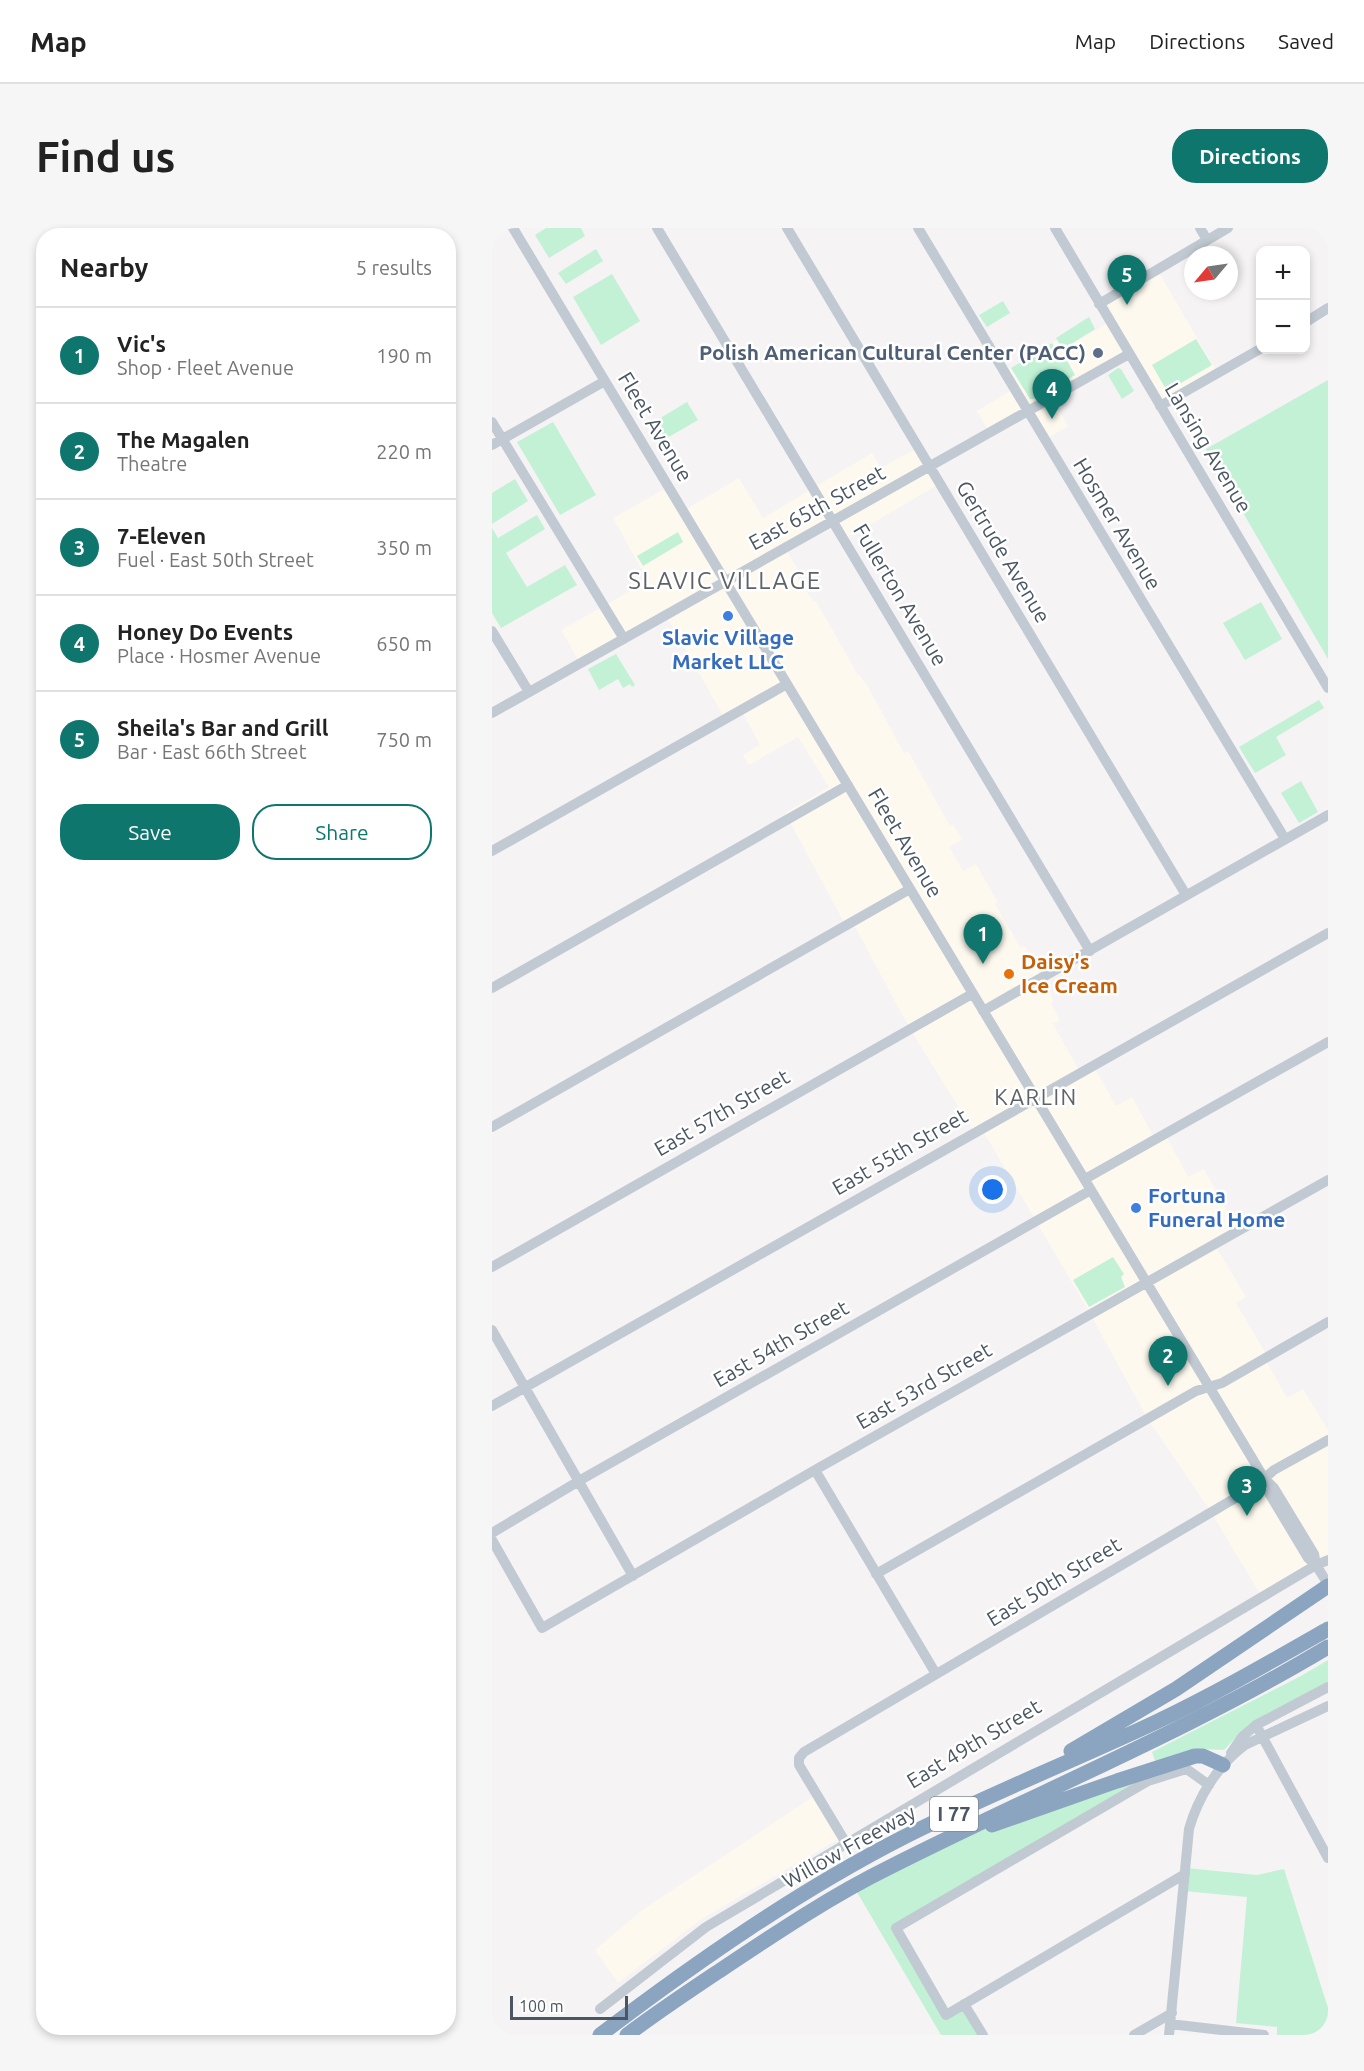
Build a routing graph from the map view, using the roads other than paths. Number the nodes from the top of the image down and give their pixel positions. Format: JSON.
{"nodes":[{"id":1,"x":513,"y":228,"type":"edge"},
{"id":2,"x":657,"y":228,"type":"edge"},
{"id":3,"x":788,"y":228,"type":"edge"},
{"id":4,"x":918,"y":228,"type":"edge"},
{"id":5,"x":1055,"y":228,"type":"edge"},
{"id":6,"x":1200,"y":228,"type":"edge"},
{"id":7,"x":1228,"y":228,"type":"edge"},
{"id":8,"x":1207,"y":240,"type":"junction"},
{"id":9,"x":1099,"y":304,"type":"junction"},
{"id":10,"x":1328,"y":308,"type":"edge"},
{"id":11,"x":1310,"y":319,"type":"edge"},
{"id":12,"x":1256,"y":351,"type":"edge"},
{"id":13,"x":1129,"y":354,"type":"junction"},
{"id":14,"x":605,"y":381,"type":"junction"},
{"id":15,"x":1160,"y":406,"type":"junction"},
{"id":16,"x":1027,"y":411,"type":"junction"},
{"id":17,"x":492,"y":422,"type":"edge"},
{"id":18,"x":497,"y":442,"type":"edge"},
{"id":19,"x":930,"y":467,"type":"junction"},
{"id":20,"x":832,"y":521,"type":"junction"},
{"id":21,"x":725,"y":582,"type":"junction"},
{"id":22,"x":492,"y":631,"type":"edge"},
{"id":23,"x":624,"y":639,"type":"junction"},
{"id":24,"x":787,"y":684,"type":"junction"},
{"id":25,"x":1328,"y":688,"type":"edge"},
{"id":26,"x":529,"y":692,"type":"junction"},
{"id":27,"x":492,"y":713,"type":"edge"},
{"id":28,"x":848,"y":785,"type":"junction"},
{"id":29,"x":1328,"y":815,"type":"edge"},
{"id":30,"x":1285,"y":839,"type":"junction"},
{"id":31,"x":492,"y":851,"type":"edge"},
{"id":32,"x":910,"y":889,"type":"junction"},
{"id":33,"x":1186,"y":895,"type":"junction"},
{"id":34,"x":1328,"y":933,"type":"edge"},
{"id":35,"x":1090,"y":951,"type":"junction"},
{"id":36,"x":492,"y":988,"type":"edge"},
{"id":37,"x":972,"y":994,"type":"junction"},
{"id":38,"x":983,"y":1011,"type":"junction"},
{"id":39,"x":1328,"y":1042,"type":"edge"},
{"id":40,"x":1035,"y":1098,"type":"junction"},
{"id":41,"x":492,"y":1128,"type":"edge"},
{"id":42,"x":1085,"y":1179,"type":"junction"},
{"id":43,"x":1328,"y":1180,"type":"edge"},
{"id":44,"x":1091,"y":1190,"type":"junction"},
{"id":45,"x":492,"y":1267,"type":"edge"},
{"id":46,"x":1147,"y":1283,"type":"junction"},
{"id":47,"x":1328,"y":1322,"type":"edge"},
{"id":48,"x":492,"y":1330,"type":"edge"},
{"id":49,"x":1209,"y":1387,"type":"junction"},
{"id":50,"x":525,"y":1388,"type":"junction"},
{"id":51,"x":492,"y":1406,"type":"edge"},
{"id":52,"x":1328,"y":1440,"type":"edge"},
{"id":53,"x":815,"y":1470,"type":"junction"},
{"id":54,"x":1264,"y":1478,"type":"junction"},
{"id":55,"x":579,"y":1482,"type":"junction"},
{"id":56,"x":492,"y":1533,"type":"edge"},
{"id":57,"x":492,"y":1540,"type":"edge"},
{"id":58,"x":1328,"y":1560,"type":"edge"},
{"id":59,"x":1316,"y":1564,"type":"junction"},
{"id":60,"x":876,"y":1574,"type":"junction"},
{"id":61,"x":633,"y":1576,"type":"junction"},
{"id":62,"x":1328,"y":1585,"type":"edge"},
{"id":63,"x":1328,"y":1629,"type":"edge"},
{"id":64,"x":1328,"y":1647,"type":"edge"},
{"id":65,"x":936,"y":1674,"type":"junction"},
{"id":66,"x":1328,"y":1687,"type":"edge"},
{"id":67,"x":1328,"y":1706,"type":"edge"},
{"id":68,"x":1256,"y":1725,"type":"junction"},
{"id":69,"x":1262,"y":1737,"type":"junction"},
{"id":70,"x":1222,"y":1765,"type":"junction"},
{"id":71,"x":1209,"y":1785,"type":"junction"},
{"id":72,"x":1001,"y":1792,"type":"junction"},
{"id":73,"x":846,"y":1843,"type":"junction"},
{"id":74,"x":936,"y":1846,"type":"junction"},
{"id":75,"x":1327,"y":1853,"type":"edge"},
{"id":76,"x":1185,"y":1874,"type":"junction"},
{"id":77,"x":964,"y":2004,"type":"junction"},
{"id":78,"x":600,"y":2009,"type":"dead end"},
{"id":79,"x":1170,"y":2024,"type":"edge"},
{"id":80,"x":600,"y":2035,"type":"edge"},
{"id":81,"x":627,"y":2035,"type":"edge"},
{"id":82,"x":983,"y":2035,"type":"edge"},
{"id":83,"x":1134,"y":2035,"type":"edge"},
{"id":84,"x":1264,"y":2035,"type":"edge"}],
"edges":[{"from":1,"to":14,"type":"street","name":"Fleet Avenue"},
{"from":2,"to":20,"type":"street","name":"Fullerton Avenue"},
{"from":3,"to":19,"type":"street","name":"Gertrude Avenue"},
{"from":4,"to":16,"type":"street","name":"Hosmer Avenue"},
{"from":5,"to":9,"type":"street","name":"Lansing Avenue"},
{"from":6,"to":8,"type":"street"},
{"from":7,"to":8,"type":"street"},
{"from":8,"to":9,"type":"street"},
{"from":9,"to":13,"type":"street","name":"Lansing Avenue"},
{"from":10,"to":11,"type":"street"},
{"from":12,"to":15,"type":"street"},
{"from":13,"to":15,"type":"street","name":"Lansing Avenue"},
{"from":13,"to":16,"type":"street","name":"East 65th Street"},
{"from":14,"to":18,"type":"street"},
{"from":14,"to":21,"type":"street","name":"Fleet Avenue"},
{"from":15,"to":25,"type":"street","name":"Lansing Avenue"},
{"from":16,"to":19,"type":"street","name":"East 65th Street"},
{"from":16,"to":30,"type":"street","name":"Hosmer Avenue"},
{"from":17,"to":18,"type":"street"},
{"from":18,"to":23,"type":"street"},
{"from":19,"to":20,"type":"street","name":"East 65th Street"},
{"from":19,"to":33,"type":"street","name":"Gertrude Avenue"},
{"from":20,"to":21,"type":"street","name":"East 65th Street"},
{"from":20,"to":35,"type":"street","name":"Fullerton Avenue"},
{"from":21,"to":23,"type":"street","name":"East 65th Street"},
{"from":21,"to":24,"type":"street","name":"Fleet Avenue"},
{"from":22,"to":26,"type":"street"},
{"from":23,"to":26,"type":"street","name":"East 65th Street"},
{"from":24,"to":28,"type":"street","name":"Fleet Avenue"},
{"from":24,"to":31,"type":"street"},
{"from":26,"to":27,"type":"street","name":"East 65th Street"},
{"from":28,"to":32,"type":"street","name":"Fleet Avenue"},
{"from":28,"to":36,"type":"street"},
{"from":29,"to":30,"type":"street"},
{"from":30,"to":33,"type":"street"},
{"from":32,"to":37,"type":"street","name":"Fleet Avenue"},
{"from":32,"to":41,"type":"street"},
{"from":33,"to":35,"type":"street"},
{"from":34,"to":40,"type":"street","name":"East 55th Street"},
{"from":35,"to":38,"type":"street"},
{"from":37,"to":38,"type":"street","name":"Fleet Avenue"},
{"from":37,"to":45,"type":"street","name":"East 57th Street"},
{"from":38,"to":40,"type":"street","name":"Fleet Avenue"},
{"from":39,"to":42,"type":"street"},
{"from":40,"to":42,"type":"street","name":"Fleet Avenue"},
{"from":40,"to":50,"type":"street","name":"East 55th Street"},
{"from":42,"to":44,"type":"street","name":"Fleet Avenue"},
{"from":43,"to":46,"type":"street","name":"East 53rd Street"},
{"from":44,"to":46,"type":"street","name":"Fleet Avenue"},
{"from":44,"to":55,"type":"street","name":"East 54th Street"},
{"from":46,"to":49,"type":"street","name":"Fleet Avenue"},
{"from":46,"to":53,"type":"street","name":"East 53rd Street"},
{"from":47,"to":49,"type":"street"},
{"from":48,"to":50,"type":"street"},
{"from":49,"to":54,"type":"street","name":"Fleet Avenue"},
{"from":49,"to":60,"type":"street"},
{"from":50,"to":51,"type":"street","name":"East 55th Street"},
{"from":50,"to":55,"type":"street"},
{"from":52,"to":54,"type":"street","name":"East 50th Street"},
{"from":53,"to":60,"type":"street"},
{"from":53,"to":61,"type":"street","name":"East 53rd Street"},
{"from":54,"to":59,"type":"street","name":"Fleet Avenue"},
{"from":54,"to":65,"type":"street","name":"East 50th Street"},
{"from":55,"to":56,"type":"street","name":"East 54th Street"},
{"from":55,"to":61,"type":"street"},
{"from":57,"to":61,"type":"street","name":"East 53rd Street"},
{"from":58,"to":59,"type":"street","name":"East 49th Street"},
{"from":59,"to":62,"type":"street","name":"Fleet Avenue"},
{"from":59,"to":73,"type":"street","name":"East 49th Street"},
{"from":60,"to":65,"type":"street"},
{"from":62,"to":72,"type":"highway"},
{"from":63,"to":72,"type":"highway","name":"Willow Freeway","number":"I 77"},
{"from":64,"to":74,"type":"highway","name":"Willow Freeway","number":"I 77"},
{"from":65,"to":73,"type":"street","name":"East 50th Street"},
{"from":66,"to":68,"type":"street"},
{"from":67,"to":69,"type":"street"},
{"from":68,"to":69,"type":"street"},
{"from":68,"to":70,"type":"street"},
{"from":69,"to":70,"type":"street"},
{"from":69,"to":75,"type":"street"},
{"from":70,"to":71,"type":"street"},
{"from":70,"to":74,"type":"highway"},
{"from":71,"to":76,"type":"street"},
{"from":71,"to":77,"type":"street"},
{"from":72,"to":80,"type":"highway","name":"Willow Freeway","number":"I 77"},
{"from":73,"to":78,"type":"street","name":"East 49th Street"},
{"from":74,"to":81,"type":"highway","name":"Willow Freeway","number":"I 77"},
{"from":76,"to":77,"type":"street"},
{"from":76,"to":79,"type":"street"},
{"from":77,"to":82,"type":"street"},
{"from":79,"to":83,"type":"street"},
{"from":79,"to":84,"type":"street"}]}
